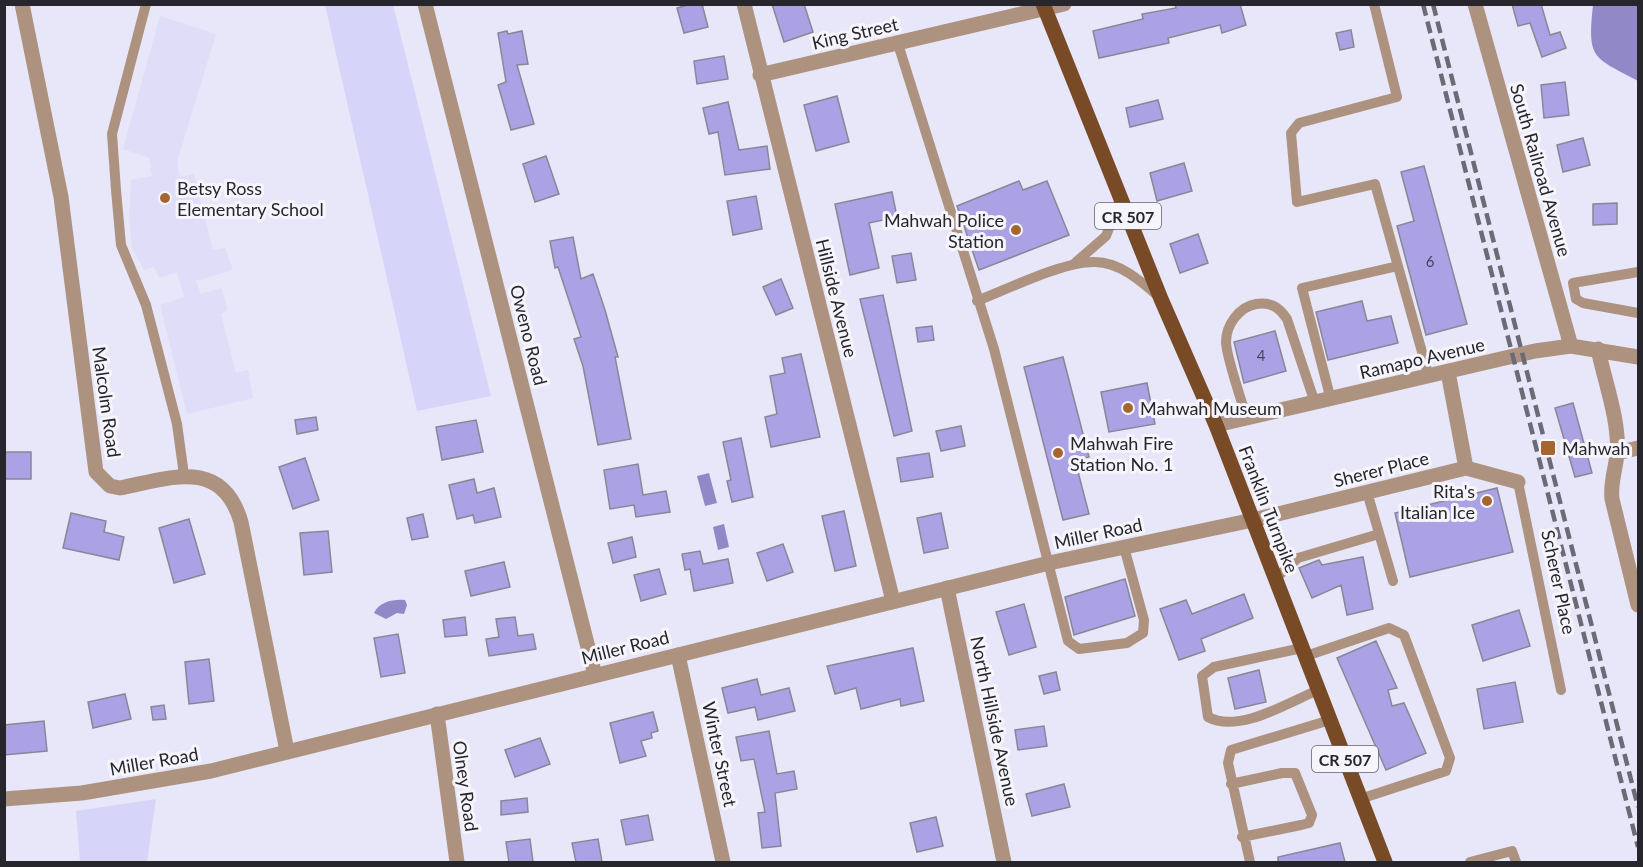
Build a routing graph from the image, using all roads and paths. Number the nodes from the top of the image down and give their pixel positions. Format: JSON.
{"nodes":[{"id":1,"x":22,"y":4,"type":"edge"},
{"id":2,"x":146,"y":4,"type":"edge"},
{"id":3,"x":425,"y":4,"type":"edge"},
{"id":4,"x":744,"y":4,"type":"edge"},
{"id":5,"x":1064,"y":4,"type":"edge"},
{"id":6,"x":1374,"y":4,"type":"edge"},
{"id":7,"x":1475,"y":4,"type":"edge"},
{"id":8,"x":1045,"y":7,"type":"edge"},
{"id":9,"x":898,"y":44,"type":"junction"},
{"id":10,"x":760,"y":75,"type":"junction"},
{"id":11,"x":1121,"y":197,"type":"junction"},
{"id":12,"x":1072,"y":265,"type":"junction"},
{"id":13,"x":1398,"y":266,"type":"junction"},
{"id":14,"x":1638,"y":272,"type":"edge"},
{"id":15,"x":1573,"y":283,"type":"junction"},
{"id":16,"x":1554,"y":286,"type":"junction"},
{"id":17,"x":1161,"y":299,"type":"junction"},
{"id":18,"x":977,"y":301,"type":"junction"},
{"id":19,"x":1638,"y":313,"type":"edge"},
{"id":20,"x":1571,"y":346,"type":"junction"},
{"id":21,"x":1598,"y":349,"type":"junction"},
{"id":22,"x":1638,"y":357,"type":"edge"},
{"id":23,"x":1448,"y":372,"type":"junction"},
{"id":24,"x":1429,"y":377,"type":"junction"},
{"id":25,"x":1330,"y":400,"type":"junction"},
{"id":26,"x":1315,"y":404,"type":"junction"},
{"id":27,"x":1247,"y":419,"type":"junction"},
{"id":28,"x":1216,"y":425,"type":"junction"},
{"id":29,"x":1638,"y":448,"type":"edge"},
{"id":30,"x":1617,"y":453,"type":"junction"},
{"id":31,"x":1467,"y":468,"type":"junction"},
{"id":32,"x":184,"y":475,"type":"junction"},
{"id":33,"x":1518,"y":482,"type":"joint"},
{"id":34,"x":1367,"y":492,"type":"junction"},
{"id":35,"x":1253,"y":520,"type":"junction"},
{"id":36,"x":1379,"y":534,"type":"junction"},
{"id":37,"x":1124,"y":547,"type":"junction"},
{"id":38,"x":1049,"y":563,"type":"junction"},
{"id":39,"x":1276,"y":579,"type":"junction"},
{"id":40,"x":1392,"y":581,"type":"dead end"},
{"id":41,"x":947,"y":588,"type":"junction"},
{"id":42,"x":893,"y":601,"type":"junction"},
{"id":43,"x":1638,"y":605,"type":"edge"},
{"id":44,"x":1304,"y":652,"type":"junction"},
{"id":45,"x":678,"y":654,"type":"junction"},
{"id":46,"x":595,"y":675,"type":"junction"},
{"id":47,"x":1318,"y":690,"type":"junction"},
{"id":48,"x":1561,"y":690,"type":"dead end"},
{"id":49,"x":437,"y":714,"type":"junction"},
{"id":50,"x":1330,"y":720,"type":"junction"},
{"id":51,"x":287,"y":751,"type":"junction"},
{"id":52,"x":1231,"y":784,"type":"junction"},
{"id":53,"x":4,"y":799,"type":"edge"},
{"id":54,"x":1360,"y":799,"type":"junction"},
{"id":55,"x":1242,"y":837,"type":"junction"},
{"id":56,"x":457,"y":862,"type":"edge"},
{"id":57,"x":723,"y":862,"type":"edge"},
{"id":58,"x":1004,"y":862,"type":"edge"},
{"id":59,"x":1250,"y":862,"type":"edge"},
{"id":60,"x":1385,"y":862,"type":"edge"},
{"id":61,"x":1470,"y":862,"type":"edge"},
{"id":62,"x":1516,"y":862,"type":"edge"}],
"edges":[{"from":1,"to":32,"type":"street","name":"Malcolm Road"},
{"from":2,"to":32,"type":"lane"},
{"from":3,"to":46,"type":"street","name":"Oweno Road"},
{"from":4,"to":10,"type":"street","name":"Hillside Avenue"},
{"from":5,"to":8,"type":"street","name":"King Street"},
{"from":6,"to":13,"type":"lane"},
{"from":7,"to":16,"type":"street","name":"South Railroad Avenue"},
{"from":8,"to":9,"type":"street","name":"King Street"},
{"from":8,"to":11,"type":"main road","name":"Franklin Turnpike","number":"CR 507"},
{"from":9,"to":10,"type":"street","name":"King Street"},
{"from":9,"to":18,"type":"lane"},
{"from":10,"to":42,"type":"street","name":"Hillside Avenue"},
{"from":11,"to":12,"type":"lane"},
{"from":11,"to":17,"type":"main road","name":"Franklin Turnpike","number":"CR 507"},
{"from":12,"to":17,"type":"lane"},
{"from":12,"to":18,"type":"lane"},
{"from":13,"to":24,"type":"lane"},
{"from":13,"to":25,"type":"lane"},
{"from":14,"to":15,"type":"lane"},
{"from":15,"to":16,"type":"lane"},
{"from":15,"to":19,"type":"lane"},
{"from":16,"to":20,"type":"street","name":"South Railroad Avenue"},
{"from":17,"to":28,"type":"main road","name":"Franklin Turnpike","number":"CR 507"},
{"from":18,"to":38,"type":"lane"},
{"from":20,"to":21,"type":"street","name":"Ramapo Avenue"},
{"from":20,"to":23,"type":"street","name":"Ramapo Avenue"},
{"from":21,"to":22,"type":"street","name":"Ramapo Avenue"},
{"from":21,"to":30,"type":"street"},
{"from":23,"to":24,"type":"street","name":"Ramapo Avenue"},
{"from":23,"to":31,"type":"street"},
{"from":24,"to":25,"type":"street","name":"Ramapo Avenue"},
{"from":25,"to":26,"type":"street","name":"Ramapo Avenue"},
{"from":26,"to":27,"type":"street","name":"Ramapo Avenue"},
{"from":26,"to":27,"type":"lane"},
{"from":27,"to":28,"type":"street","name":"Ramapo Avenue"},
{"from":28,"to":35,"type":"main road","name":"Franklin Turnpike","number":"CR 507"},
{"from":29,"to":30,"type":"street"},
{"from":30,"to":43,"type":"street"},
{"from":31,"to":33,"type":"street","name":"Sherer Place"},
{"from":31,"to":34,"type":"street","name":"Sherer Place"},
{"from":32,"to":51,"type":"street","name":"Malcolm Road"},
{"from":33,"to":48,"type":"lane","name":"Scherer Place"},
{"from":34,"to":35,"type":"street","name":"Sherer Place"},
{"from":34,"to":36,"type":"lane"},
{"from":35,"to":37,"type":"street","name":"Miller Road"},
{"from":35,"to":39,"type":"main road","name":"Franklin Turnpike","number":"CR 507"},
{"from":36,"to":39,"type":"lane"},
{"from":36,"to":40,"type":"lane"},
{"from":37,"to":38,"type":"street","name":"Miller Road"},
{"from":37,"to":38,"type":"lane"},
{"from":38,"to":41,"type":"street","name":"Miller Road"},
{"from":39,"to":44,"type":"main road","name":"Franklin Turnpike","number":"CR 507"},
{"from":41,"to":42,"type":"street","name":"Miller Road"},
{"from":41,"to":58,"type":"street","name":"North Hillside Avenue"},
{"from":42,"to":45,"type":"street","name":"Miller Road"},
{"from":44,"to":47,"type":"main road","name":"Franklin Turnpike","number":"CR 507"},
{"from":44,"to":47,"type":"lane"},
{"from":44,"to":54,"type":"lane"},
{"from":45,"to":46,"type":"street","name":"Miller Road"},
{"from":45,"to":57,"type":"street","name":"Winter Street"},
{"from":46,"to":49,"type":"street","name":"Miller Road"},
{"from":47,"to":50,"type":"main road","name":"Franklin Turnpike","number":"CR 507"},
{"from":49,"to":51,"type":"street","name":"Miller Road"},
{"from":49,"to":56,"type":"street","name":"Olney Road"},
{"from":50,"to":52,"type":"lane"},
{"from":50,"to":54,"type":"main road","name":"Franklin Turnpike","number":"CR 507"},
{"from":51,"to":53,"type":"street","name":"Miller Road"},
{"from":52,"to":55,"type":"lane"},
{"from":52,"to":55,"type":"lane"},
{"from":54,"to":60,"type":"main road","name":"Franklin Turnpike","number":"CR 507"},
{"from":55,"to":59,"type":"lane"},
{"from":61,"to":62,"type":"lane"}]}
